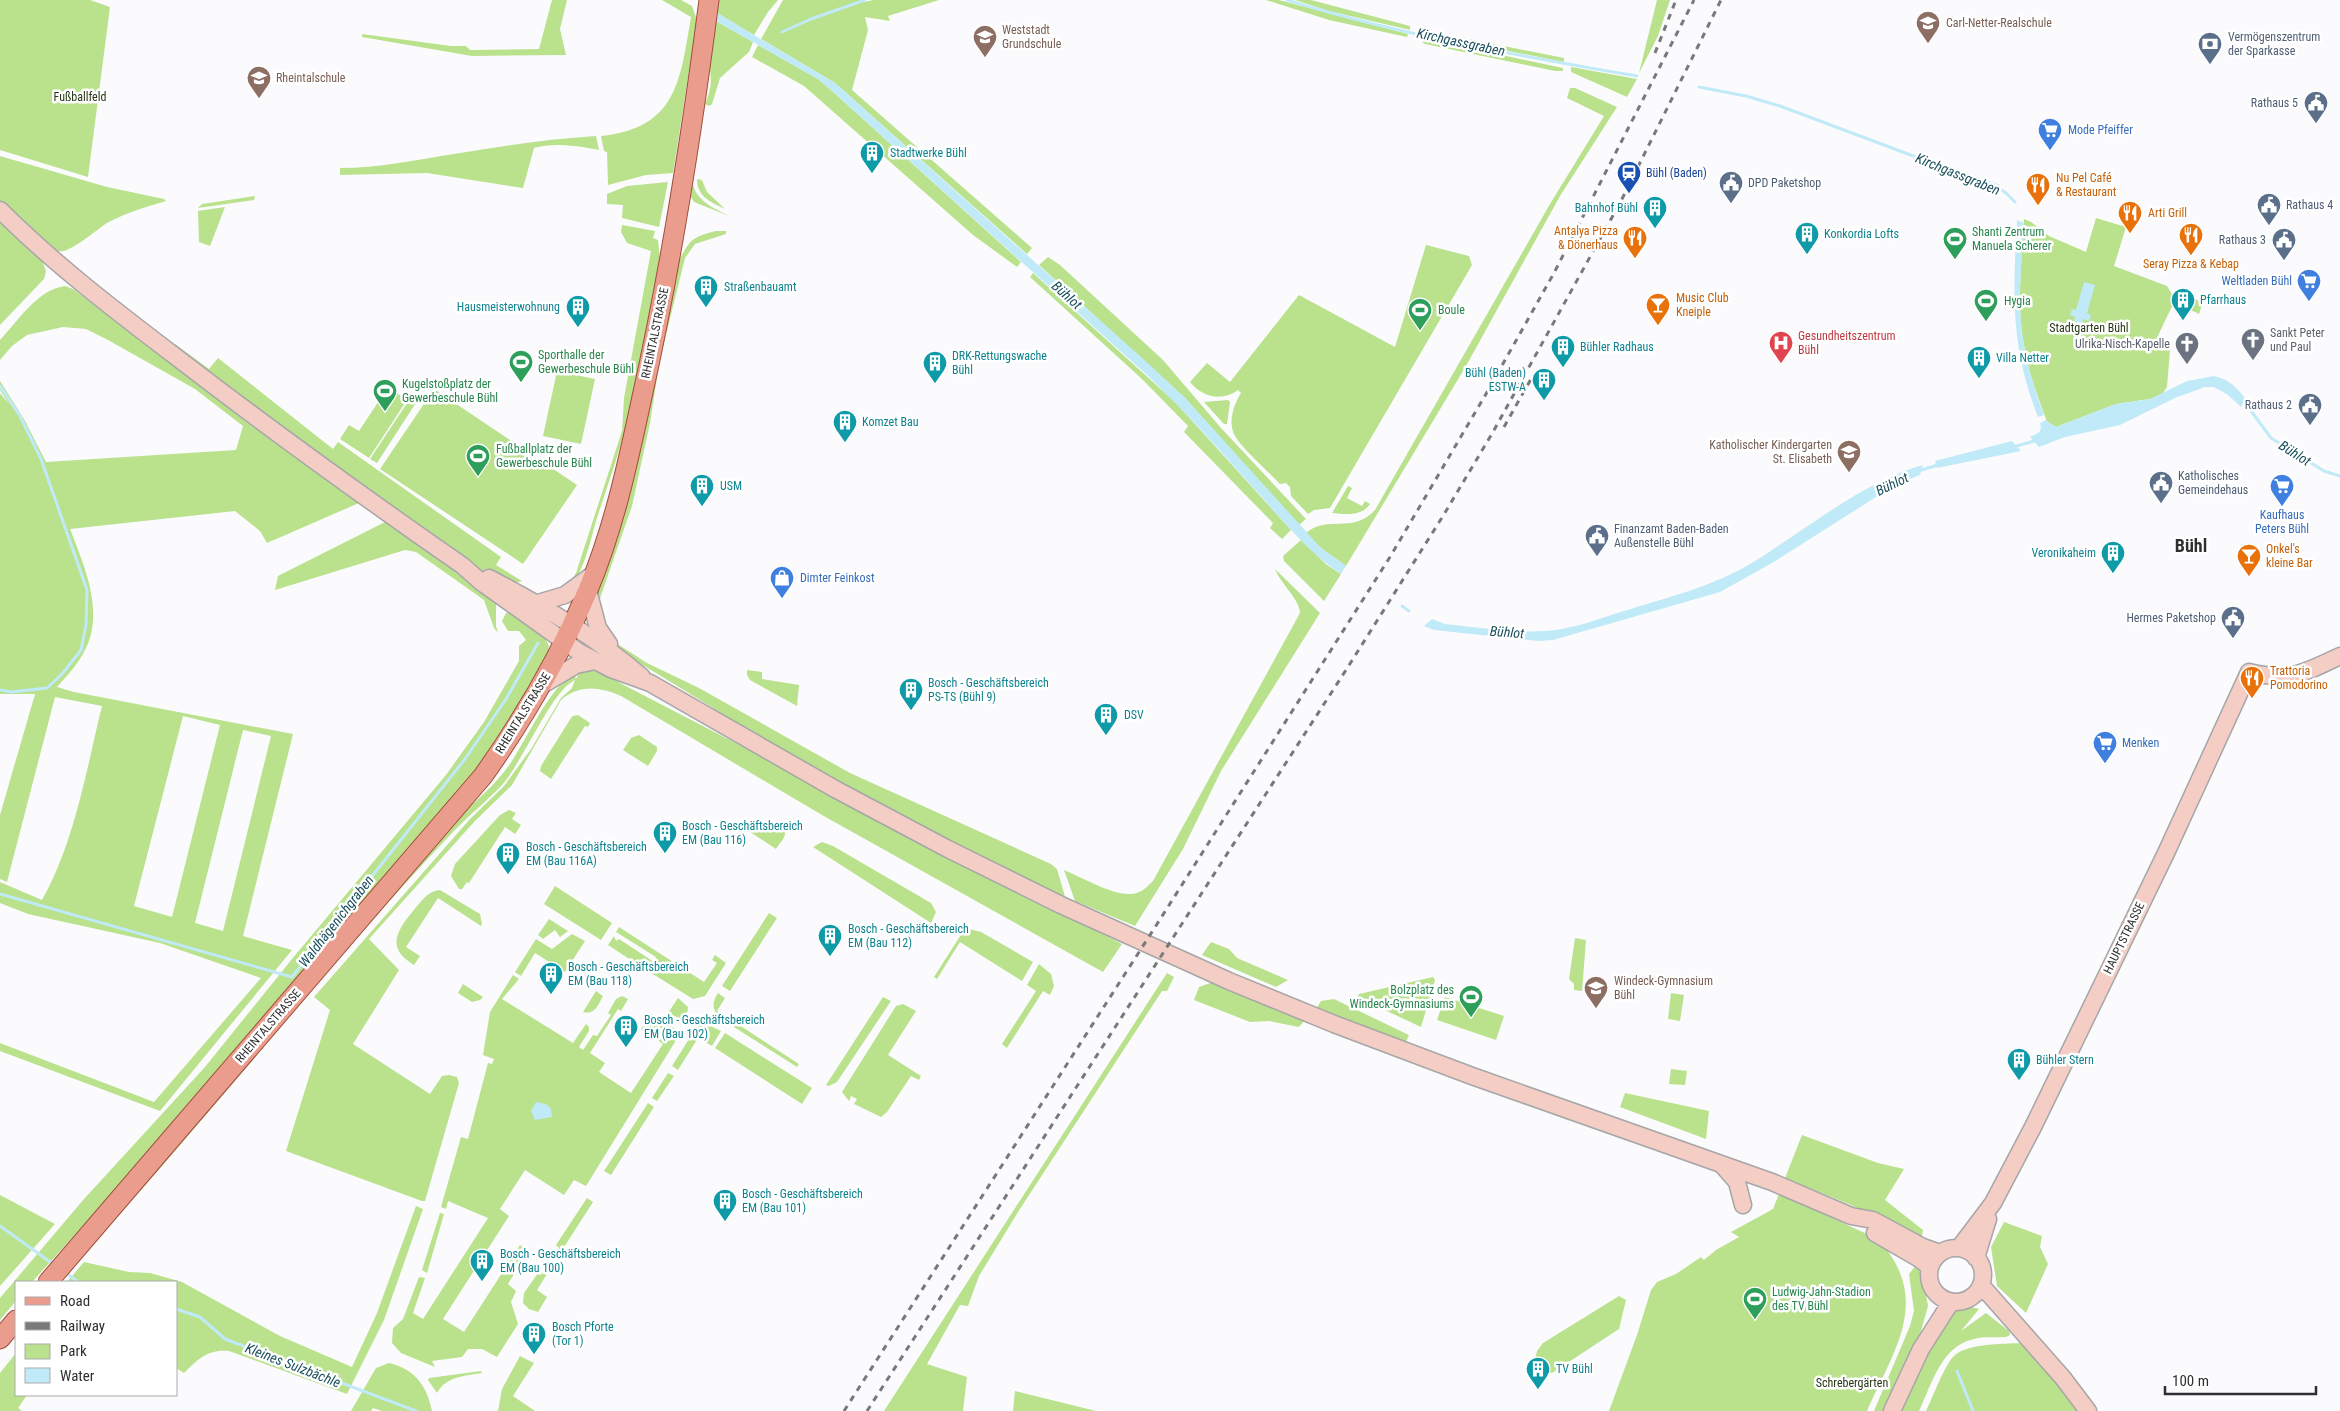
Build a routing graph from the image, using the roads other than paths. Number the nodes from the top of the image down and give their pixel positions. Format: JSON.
{"nodes":[{"id":1,"x":709,"y":1,"type":"edge"},
{"id":2,"x":0,"y":210,"type":"edge"},
{"id":3,"x":463,"y":566,"type":"junction"},
{"id":4,"x":591,"y":581,"type":"junction"},
{"id":5,"x":538,"y":603,"type":"junction"},
{"id":6,"x":573,"y":624,"type":"junction"},
{"id":7,"x":564,"y":643,"type":"junction"},
{"id":8,"x":614,"y":652,"type":"junction"},
{"id":9,"x":2340,"y":656,"type":"edge"},
{"id":10,"x":596,"y":661,"type":"junction"},
{"id":11,"x":650,"y":683,"type":"junction"},
{"id":12,"x":542,"y":685,"type":"junction"},
{"id":13,"x":1722,"y":1164,"type":"junction"},
{"id":14,"x":1993,"y":1203,"type":"junction"},
{"id":15,"x":1743,"y":1205,"type":"dead end"},
{"id":16,"x":1852,"y":1216,"type":"junction"},
{"id":17,"x":1959,"y":1248,"type":"junction"},
{"id":18,"x":1940,"y":1253,"type":"junction"},
{"id":19,"x":1976,"y":1258,"type":"junction"},
{"id":20,"x":1930,"y":1267,"type":"junction"},
{"id":21,"x":49,"y":1281,"type":"edge"},
{"id":22,"x":1976,"y":1291,"type":"junction"},
{"id":23,"x":1936,"y":1294,"type":"junction"},
{"id":24,"x":1951,"y":1302,"type":"junction"},
{"id":25,"x":15,"y":1321,"type":"edge"},
{"id":26,"x":0,"y":1339,"type":"edge"},
{"id":27,"x":1921,"y":1349,"type":"junction"},
{"id":28,"x":1892,"y":1411,"type":"edge"},
{"id":29,"x":2088,"y":1411,"type":"edge"}],
"edges":[{"from":1,"to":4,"type":"main road","name":"RHEINTALSTRASSE"},
{"from":2,"to":3,"type":"street"},
{"from":3,"to":5,"type":"street"},
{"from":3,"to":7,"type":"street"},
{"from":4,"to":5,"type":"street"},
{"from":4,"to":6,"type":"main road","name":"RHEINTALSTRASSE"},
{"from":4,"to":8,"type":"street"},
{"from":5,"to":6,"type":"street"},
{"from":6,"to":7,"type":"main road","name":"RHEINTALSTRASSE"},
{"from":6,"to":8,"type":"street"},
{"from":7,"to":10,"type":"street"},
{"from":7,"to":12,"type":"main road","name":"RHEINTALSTRASSE"},
{"from":8,"to":11,"type":"street"},
{"from":9,"to":14,"type":"street","name":"HAUPTSTRASSE"},
{"from":10,"to":11,"type":"street"},
{"from":10,"to":12,"type":"street"},
{"from":11,"to":13,"type":"street"},
{"from":12,"to":21,"type":"main road","name":"RHEINTALSTRASSE"},
{"from":13,"to":15,"type":"street"},
{"from":13,"to":16,"type":"street"},
{"from":14,"to":17,"type":"street","name":"HAUPTSTRASSE"},
{"from":14,"to":19,"type":"street","name":"HAUPTSTRASSE"},
{"from":16,"to":18,"type":"street"},
{"from":16,"to":20,"type":"street"},
{"from":17,"to":18,"type":"street"},
{"from":17,"to":19,"type":"street"},
{"from":18,"to":20,"type":"street"},
{"from":19,"to":22,"type":"street"},
{"from":20,"to":23,"type":"street"},
{"from":22,"to":24,"type":"street"},
{"from":22,"to":29,"type":"street"},
{"from":23,"to":24,"type":"street"},
{"from":23,"to":27,"type":"street"},
{"from":24,"to":27,"type":"street"},
{"from":25,"to":26,"type":"main road"},
{"from":27,"to":28,"type":"street"}]}
